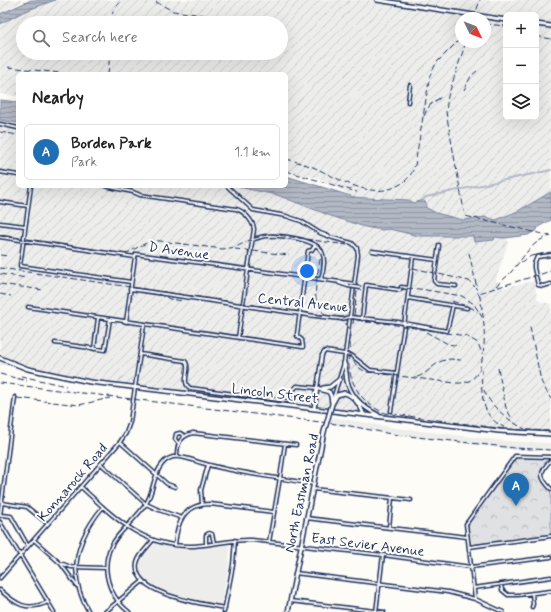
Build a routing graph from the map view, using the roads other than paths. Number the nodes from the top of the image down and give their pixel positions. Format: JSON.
{"nodes":[{"id":1,"x":377,"y":0,"type":"edge"},
{"id":2,"x":503,"y":20,"type":"edge"},
{"id":3,"x":539,"y":24,"type":"edge"},
{"id":4,"x":551,"y":26,"type":"edge"},
{"id":5,"x":410,"y":85,"type":"dead end"},
{"id":6,"x":408,"y":102,"type":"dead end"},
{"id":7,"x":0,"y":124,"type":"edge"},
{"id":8,"x":16,"y":128,"type":"edge"},
{"id":9,"x":0,"y":172,"type":"edge"},
{"id":10,"x":16,"y":175,"type":"edge"},
{"id":11,"x":31,"y":188,"type":"edge"},
{"id":12,"x":114,"y":188,"type":"edge"},
{"id":13,"x":229,"y":188,"type":"edge"},
{"id":14,"x":0,"y":202,"type":"edge"},
{"id":15,"x":28,"y":206,"type":"junction"},
{"id":16,"x":0,"y":223,"type":"edge"},
{"id":17,"x":25,"y":226,"type":"junction"},
{"id":18,"x":0,"y":237,"type":"edge"},
{"id":19,"x":252,"y":240,"type":"junction"},
{"id":20,"x":23,"y":241,"type":"junction"},
{"id":21,"x":315,"y":245,"type":"junction"},
{"id":22,"x":439,"y":245,"type":"dead end"},
{"id":23,"x":372,"y":251,"type":"dead end"},
{"id":24,"x":551,"y":255,"type":"edge"},
{"id":25,"x":413,"y":256,"type":"junction"},
{"id":26,"x":135,"y":257,"type":"junction"},
{"id":27,"x":437,"y":260,"type":"junction"},
{"id":28,"x":248,"y":269,"type":"junction"},
{"id":29,"x":304,"y":277,"type":"junction"},
{"id":30,"x":321,"y":279,"type":"junction"},
{"id":31,"x":334,"y":281,"type":"junction"},
{"id":32,"x":131,"y":282,"type":"junction"},
{"id":33,"x":355,"y":284,"type":"junction"},
{"id":34,"x":551,"y":284,"type":"edge"},
{"id":35,"x":456,"y":286,"type":"dead end"},
{"id":36,"x":409,"y":288,"type":"junction"},
{"id":37,"x":130,"y":289,"type":"junction"},
{"id":38,"x":366,"y":289,"type":"junction"},
{"id":39,"x":408,"y":298,"type":"junction"},
{"id":40,"x":243,"y":305,"type":"junction"},
{"id":41,"x":452,"y":305,"type":"junction"},
{"id":42,"x":28,"y":307,"type":"dead end"},
{"id":43,"x":467,"y":308,"type":"dead end"},
{"id":44,"x":300,"y":313,"type":"junction"},
{"id":45,"x":350,"y":317,"type":"junction"},
{"id":46,"x":98,"y":318,"type":"junction"},
{"id":47,"x":110,"y":319,"type":"junction"},
{"id":48,"x":362,"y":319,"type":"junction"},
{"id":49,"x":126,"y":322,"type":"junction"},
{"id":50,"x":404,"y":323,"type":"junction"},
{"id":51,"x":144,"y":325,"type":"junction"},
{"id":52,"x":238,"y":338,"type":"junction"},
{"id":53,"x":56,"y":343,"type":"dead end"},
{"id":54,"x":94,"y":349,"type":"junction"},
{"id":55,"x":140,"y":354,"type":"junction"},
{"id":56,"x":345,"y":354,"type":"junction"},
{"id":57,"x":0,"y":358,"type":"edge"},
{"id":58,"x":344,"y":363,"type":"junction"},
{"id":59,"x":396,"y":373,"type":"junction"},
{"id":60,"x":340,"y":379,"type":"junction"},
{"id":61,"x":135,"y":387,"type":"junction"},
{"id":62,"x":318,"y":389,"type":"junction"},
{"id":63,"x":15,"y":396,"type":"dead end"},
{"id":64,"x":332,"y":404,"type":"junction"},
{"id":65,"x":360,"y":406,"type":"junction"},
{"id":66,"x":314,"y":409,"type":"junction"},
{"id":67,"x":391,"y":410,"type":"dead end"},
{"id":68,"x":359,"y":414,"type":"junction"},
{"id":69,"x":364,"y":415,"type":"junction"},
{"id":70,"x":381,"y":417,"type":"junction"},
{"id":71,"x":551,"y":434,"type":"edge"},
{"id":72,"x":185,"y":436,"type":"junction"},
{"id":73,"x":120,"y":442,"type":"junction"},
{"id":74,"x":178,"y":443,"type":"junction"},
{"id":75,"x":284,"y":444,"type":"junction"},
{"id":76,"x":296,"y":446,"type":"dead end"},
{"id":77,"x":177,"y":456,"type":"junction"},
{"id":78,"x":551,"y":457,"type":"edge"},
{"id":79,"x":551,"y":460,"type":"edge"},
{"id":80,"x":101,"y":464,"type":"junction"},
{"id":81,"x":208,"y":465,"type":"junction"},
{"id":82,"x":157,"y":474,"type":"junction"},
{"id":83,"x":280,"y":478,"type":"junction"},
{"id":84,"x":313,"y":484,"type":"junction"},
{"id":85,"x":81,"y":487,"type":"junction"},
{"id":86,"x":175,"y":487,"type":"dead end"},
{"id":87,"x":312,"y":489,"type":"junction"},
{"id":88,"x":551,"y":489,"type":"edge"},
{"id":89,"x":392,"y":498,"type":"junction"},
{"id":90,"x":411,"y":500,"type":"dead end"},
{"id":91,"x":2,"y":503,"type":"junction"},
{"id":92,"x":146,"y":504,"type":"junction"},
{"id":93,"x":202,"y":504,"type":"junction"},
{"id":94,"x":103,"y":507,"type":"junction"},
{"id":95,"x":274,"y":512,"type":"junction"},
{"id":96,"x":0,"y":515,"type":"edge"},
{"id":97,"x":182,"y":518,"type":"junction"},
{"id":98,"x":306,"y":518,"type":"junction"},
{"id":99,"x":0,"y":523,"type":"edge"},
{"id":100,"x":48,"y":524,"type":"junction"},
{"id":101,"x":126,"y":526,"type":"junction"},
{"id":102,"x":389,"y":527,"type":"junction"},
{"id":103,"x":551,"y":536,"type":"edge"},
{"id":104,"x":467,"y":537,"type":"junction"},
{"id":105,"x":34,"y":540,"type":"junction"},
{"id":106,"x":153,"y":540,"type":"junction"},
{"id":107,"x":234,"y":540,"type":"junction"},
{"id":108,"x":269,"y":542,"type":"junction"},
{"id":109,"x":214,"y":543,"type":"junction"},
{"id":110,"x":206,"y":544,"type":"junction"},
{"id":111,"x":174,"y":545,"type":"junction"},
{"id":112,"x":28,"y":546,"type":"junction"},
{"id":113,"x":301,"y":546,"type":"junction"},
{"id":114,"x":469,"y":547,"type":"junction"},
{"id":115,"x":383,"y":555,"type":"junction"},
{"id":116,"x":20,"y":556,"type":"junction"},
{"id":117,"x":551,"y":557,"type":"edge"},
{"id":118,"x":62,"y":564,"type":"junction"},
{"id":119,"x":76,"y":567,"type":"junction"},
{"id":120,"x":471,"y":567,"type":"junction"},
{"id":121,"x":106,"y":568,"type":"junction"},
{"id":122,"x":295,"y":573,"type":"junction"},
{"id":123,"x":551,"y":577,"type":"edge"},
{"id":124,"x":0,"y":578,"type":"edge"},
{"id":125,"x":143,"y":581,"type":"junction"},
{"id":126,"x":379,"y":583,"type":"junction"},
{"id":127,"x":501,"y":584,"type":"junction"},
{"id":128,"x":78,"y":587,"type":"junction"},
{"id":129,"x":474,"y":588,"type":"junction"},
{"id":130,"x":0,"y":590,"type":"edge"},
{"id":131,"x":551,"y":591,"type":"edge"},
{"id":132,"x":532,"y":594,"type":"junction"},
{"id":133,"x":475,"y":599,"type":"junction"},
{"id":134,"x":290,"y":601,"type":"junction"},
{"id":135,"x":48,"y":602,"type":"junction"},
{"id":136,"x":118,"y":602,"type":"junction"},
{"id":137,"x":532,"y":606,"type":"dead end"},
{"id":138,"x":225,"y":608,"type":"junction"},
{"id":139,"x":54,"y":612,"type":"edge"},
{"id":140,"x":89,"y":612,"type":"edge"},
{"id":141,"x":105,"y":612,"type":"edge"},
{"id":142,"x":129,"y":612,"type":"edge"},
{"id":143,"x":224,"y":612,"type":"edge"},
{"id":144,"x":288,"y":612,"type":"edge"},
{"id":145,"x":376,"y":612,"type":"edge"},
{"id":146,"x":384,"y":612,"type":"edge"},
{"id":147,"x":503,"y":612,"type":"edge"}],
"edges":[{"from":1,"to":2,"type":"main road"},
{"from":3,"to":4,"type":"main road"},
{"from":5,"to":6,"type":"street"},
{"from":7,"to":8,"type":"street"},
{"from":9,"to":10,"type":"street"},
{"from":11,"to":15,"type":"street"},
{"from":12,"to":19,"type":"street"},
{"from":13,"to":33,"type":"street","name":"North Eastman Road"},
{"from":14,"to":15,"type":"street"},
{"from":15,"to":17,"type":"street"},
{"from":16,"to":17,"type":"street"},
{"from":17,"to":20,"type":"street"},
{"from":18,"to":20,"type":"street","name":"D Avenue"},
{"from":19,"to":21,"type":"street"},
{"from":19,"to":28,"type":"street"},
{"from":20,"to":26,"type":"street","name":"D Avenue"},
{"from":20,"to":32,"type":"street"},
{"from":21,"to":29,"type":"street"},
{"from":21,"to":30,"type":"street"},
{"from":22,"to":27,"type":"street"},
{"from":23,"to":25,"type":"street"},
{"from":24,"to":34,"type":"street"},
{"from":25,"to":27,"type":"street"},
{"from":25,"to":36,"type":"street"},
{"from":26,"to":28,"type":"street","name":"D Avenue"},
{"from":26,"to":32,"type":"street"},
{"from":27,"to":35,"type":"street"},
{"from":28,"to":29,"type":"street","name":"D Avenue"},
{"from":28,"to":40,"type":"street"},
{"from":29,"to":30,"type":"street","name":"D Avenue"},
{"from":29,"to":44,"type":"street"},
{"from":30,"to":31,"type":"street","name":"D Avenue"},
{"from":31,"to":33,"type":"street","name":"D Avenue"},
{"from":31,"to":38,"type":"street","name":"D Avenue","bridge":true},
{"from":32,"to":37,"type":"street"},
{"from":33,"to":45,"type":"street","name":"North Eastman Road"},
{"from":36,"to":38,"type":"street","name":"D Avenue"},
{"from":36,"to":39,"type":"street"},
{"from":37,"to":40,"type":"street","name":"Central Avenue"},
{"from":37,"to":49,"type":"street"},
{"from":38,"to":48,"type":"street"},
{"from":39,"to":41,"type":"street"},
{"from":39,"to":50,"type":"street"},
{"from":40,"to":44,"type":"street","name":"Central Avenue"},
{"from":40,"to":52,"type":"street"},
{"from":41,"to":43,"type":"street"},
{"from":41,"to":50,"type":"street","name":"Central Avenue"},
{"from":42,"to":46,"type":"street"},
{"from":44,"to":45,"type":"street","name":"Central Avenue"},
{"from":44,"to":52,"type":"street"},
{"from":45,"to":48,"type":"street","name":"Central Avenue"},
{"from":45,"to":56,"type":"street","name":"North Eastman Road"},
{"from":46,"to":47,"type":"street"},
{"from":46,"to":54,"type":"street"},
{"from":47,"to":49,"type":"street"},
{"from":47,"to":54,"type":"street"},
{"from":48,"to":50,"type":"street","name":"Central Avenue"},
{"from":49,"to":51,"type":"street"},
{"from":50,"to":59,"type":"street"},
{"from":51,"to":52,"type":"street"},
{"from":51,"to":55,"type":"street","name":"Konnarock Road"},
{"from":53,"to":54,"type":"street"},
{"from":55,"to":61,"type":"street","name":"Konnarock Road"},
{"from":55,"to":62,"type":"street"},
{"from":56,"to":58,"type":"street","name":"North Eastman Road"},
{"from":56,"to":59,"type":"street"},
{"from":56,"to":62,"type":"street"},
{"from":57,"to":61,"type":"main road","name":"Lincoln Street"},
{"from":58,"to":60,"type":"street","name":"North Eastman Road"},
{"from":58,"to":70,"type":"main road"},
{"from":59,"to":67,"type":"street"},
{"from":60,"to":62,"type":"main road"},
{"from":60,"to":64,"type":"street","name":"North Eastman Road"},
{"from":61,"to":66,"type":"main road","name":"Lincoln Street"},
{"from":61,"to":73,"type":"street","name":"Konnarock Road"},
{"from":62,"to":64,"type":"main road"},
{"from":62,"to":66,"type":"main road"},
{"from":63,"to":91,"type":"street"},
{"from":64,"to":65,"type":"main road"},
{"from":64,"to":84,"type":"main road","name":"North Eastman Road","bridge":true},
{"from":65,"to":68,"type":"main road"},
{"from":65,"to":69,"type":"main road"},
{"from":66,"to":68,"type":"main road","name":"Lincoln Street"},
{"from":68,"to":69,"type":"main road","name":"Lincoln Street"},
{"from":69,"to":70,"type":"main road","name":"Lincoln Street"},
{"from":70,"to":71,"type":"main road","name":"Lincoln Street"},
{"from":72,"to":74,"type":"street"},
{"from":72,"to":74,"type":"street"},
{"from":72,"to":75,"type":"street"},
{"from":73,"to":80,"type":"street","name":"Konnarock Road"},
{"from":73,"to":82,"type":"street"},
{"from":74,"to":77,"type":"street"},
{"from":75,"to":76,"type":"street"},
{"from":75,"to":83,"type":"street"},
{"from":77,"to":81,"type":"street"},
{"from":77,"to":82,"type":"street"},
{"from":78,"to":104,"type":"street"},
{"from":79,"to":88,"type":"street"},
{"from":80,"to":85,"type":"street","name":"Konnarock Road"},
{"from":80,"to":92,"type":"street"},
{"from":81,"to":83,"type":"street"},
{"from":81,"to":93,"type":"street"},
{"from":82,"to":86,"type":"street"},
{"from":82,"to":92,"type":"street"},
{"from":83,"to":84,"type":"street"},
{"from":83,"to":95,"type":"street"},
{"from":84,"to":87,"type":"main road","name":"North Eastman Road"},
{"from":85,"to":94,"type":"street","name":"East Sevier Avenue"},
{"from":85,"to":100,"type":"street","name":"Konnarock Road"},
{"from":87,"to":89,"type":"street"},
{"from":87,"to":98,"type":"main road","name":"North Eastman Road"},
{"from":89,"to":90,"type":"street"},
{"from":89,"to":102,"type":"street"},
{"from":91,"to":96,"type":"street"},
{"from":91,"to":100,"type":"street"},
{"from":92,"to":97,"type":"street"},
{"from":92,"to":101,"type":"street"},
{"from":93,"to":95,"type":"street"},
{"from":93,"to":97,"type":"street"},
{"from":94,"to":101,"type":"street","name":"East Sevier Avenue"},
{"from":94,"to":119,"type":"street"},
{"from":95,"to":108,"type":"street"},
{"from":96,"to":112,"type":"street"},
{"from":97,"to":111,"type":"street"},
{"from":98,"to":102,"type":"street"},
{"from":98,"to":113,"type":"main road","name":"North Eastman Road"},
{"from":99,"to":116,"type":"street"},
{"from":100,"to":105,"type":"street","name":"Konnarock Road"},
{"from":101,"to":106,"type":"street","name":"East Sevier Avenue"},
{"from":101,"to":121,"type":"street"},
{"from":102,"to":104,"type":"street"},
{"from":103,"to":114,"type":"street"},
{"from":104,"to":114,"type":"street"},
{"from":105,"to":112,"type":"street","name":"Konnarock Road"},
{"from":105,"to":118,"type":"street"},
{"from":106,"to":111,"type":"street","name":"East Sevier Avenue"},
{"from":106,"to":125,"type":"street"},
{"from":107,"to":108,"type":"street","name":"East Sevier Avenue"},
{"from":107,"to":109,"type":"street","name":"East Sevier Avenue"},
{"from":107,"to":138,"type":"street"},
{"from":108,"to":113,"type":"street","name":"East Sevier Avenue"},
{"from":109,"to":110,"type":"street","name":"East Sevier Avenue"},
{"from":109,"to":110,"type":"street"},
{"from":110,"to":111,"type":"street","name":"East Sevier Avenue"},
{"from":112,"to":116,"type":"street","name":"Konnarock Road"},
{"from":113,"to":115,"type":"street","name":"East Sevier Avenue"},
{"from":113,"to":122,"type":"main road","name":"North Eastman Road"},
{"from":114,"to":120,"type":"street"},
{"from":115,"to":120,"type":"street","name":"East Sevier Avenue"},
{"from":115,"to":126,"type":"street"},
{"from":116,"to":124,"type":"street","name":"Konnarock Road"},
{"from":116,"to":135,"type":"street"},
{"from":117,"to":120,"type":"street","name":"East Sevier Avenue"},
{"from":118,"to":119,"type":"street"},
{"from":118,"to":128,"type":"street"},
{"from":119,"to":121,"type":"street"},
{"from":119,"to":128,"type":"street"},
{"from":120,"to":129,"type":"street"},
{"from":121,"to":136,"type":"street"},
{"from":122,"to":126,"type":"street"},
{"from":122,"to":134,"type":"main road","name":"North Eastman Road"},
{"from":123,"to":127,"type":"street"},
{"from":125,"to":136,"type":"street"},
{"from":125,"to":138,"type":"street"},
{"from":126,"to":133,"type":"street"},
{"from":126,"to":145,"type":"street"},
{"from":127,"to":129,"type":"street"},
{"from":127,"to":132,"type":"street"},
{"from":128,"to":140,"type":"street"},
{"from":129,"to":133,"type":"street"},
{"from":130,"to":135,"type":"street"},
{"from":131,"to":132,"type":"street"},
{"from":132,"to":137,"type":"street"},
{"from":133,"to":147,"type":"street"},
{"from":134,"to":144,"type":"main road","name":"North Eastman Road"},
{"from":134,"to":145,"type":"street"},
{"from":135,"to":139,"type":"street"},
{"from":136,"to":141,"type":"street"},
{"from":136,"to":142,"type":"street"},
{"from":138,"to":143,"type":"street"},
{"from":145,"to":146,"type":"street"}]}
